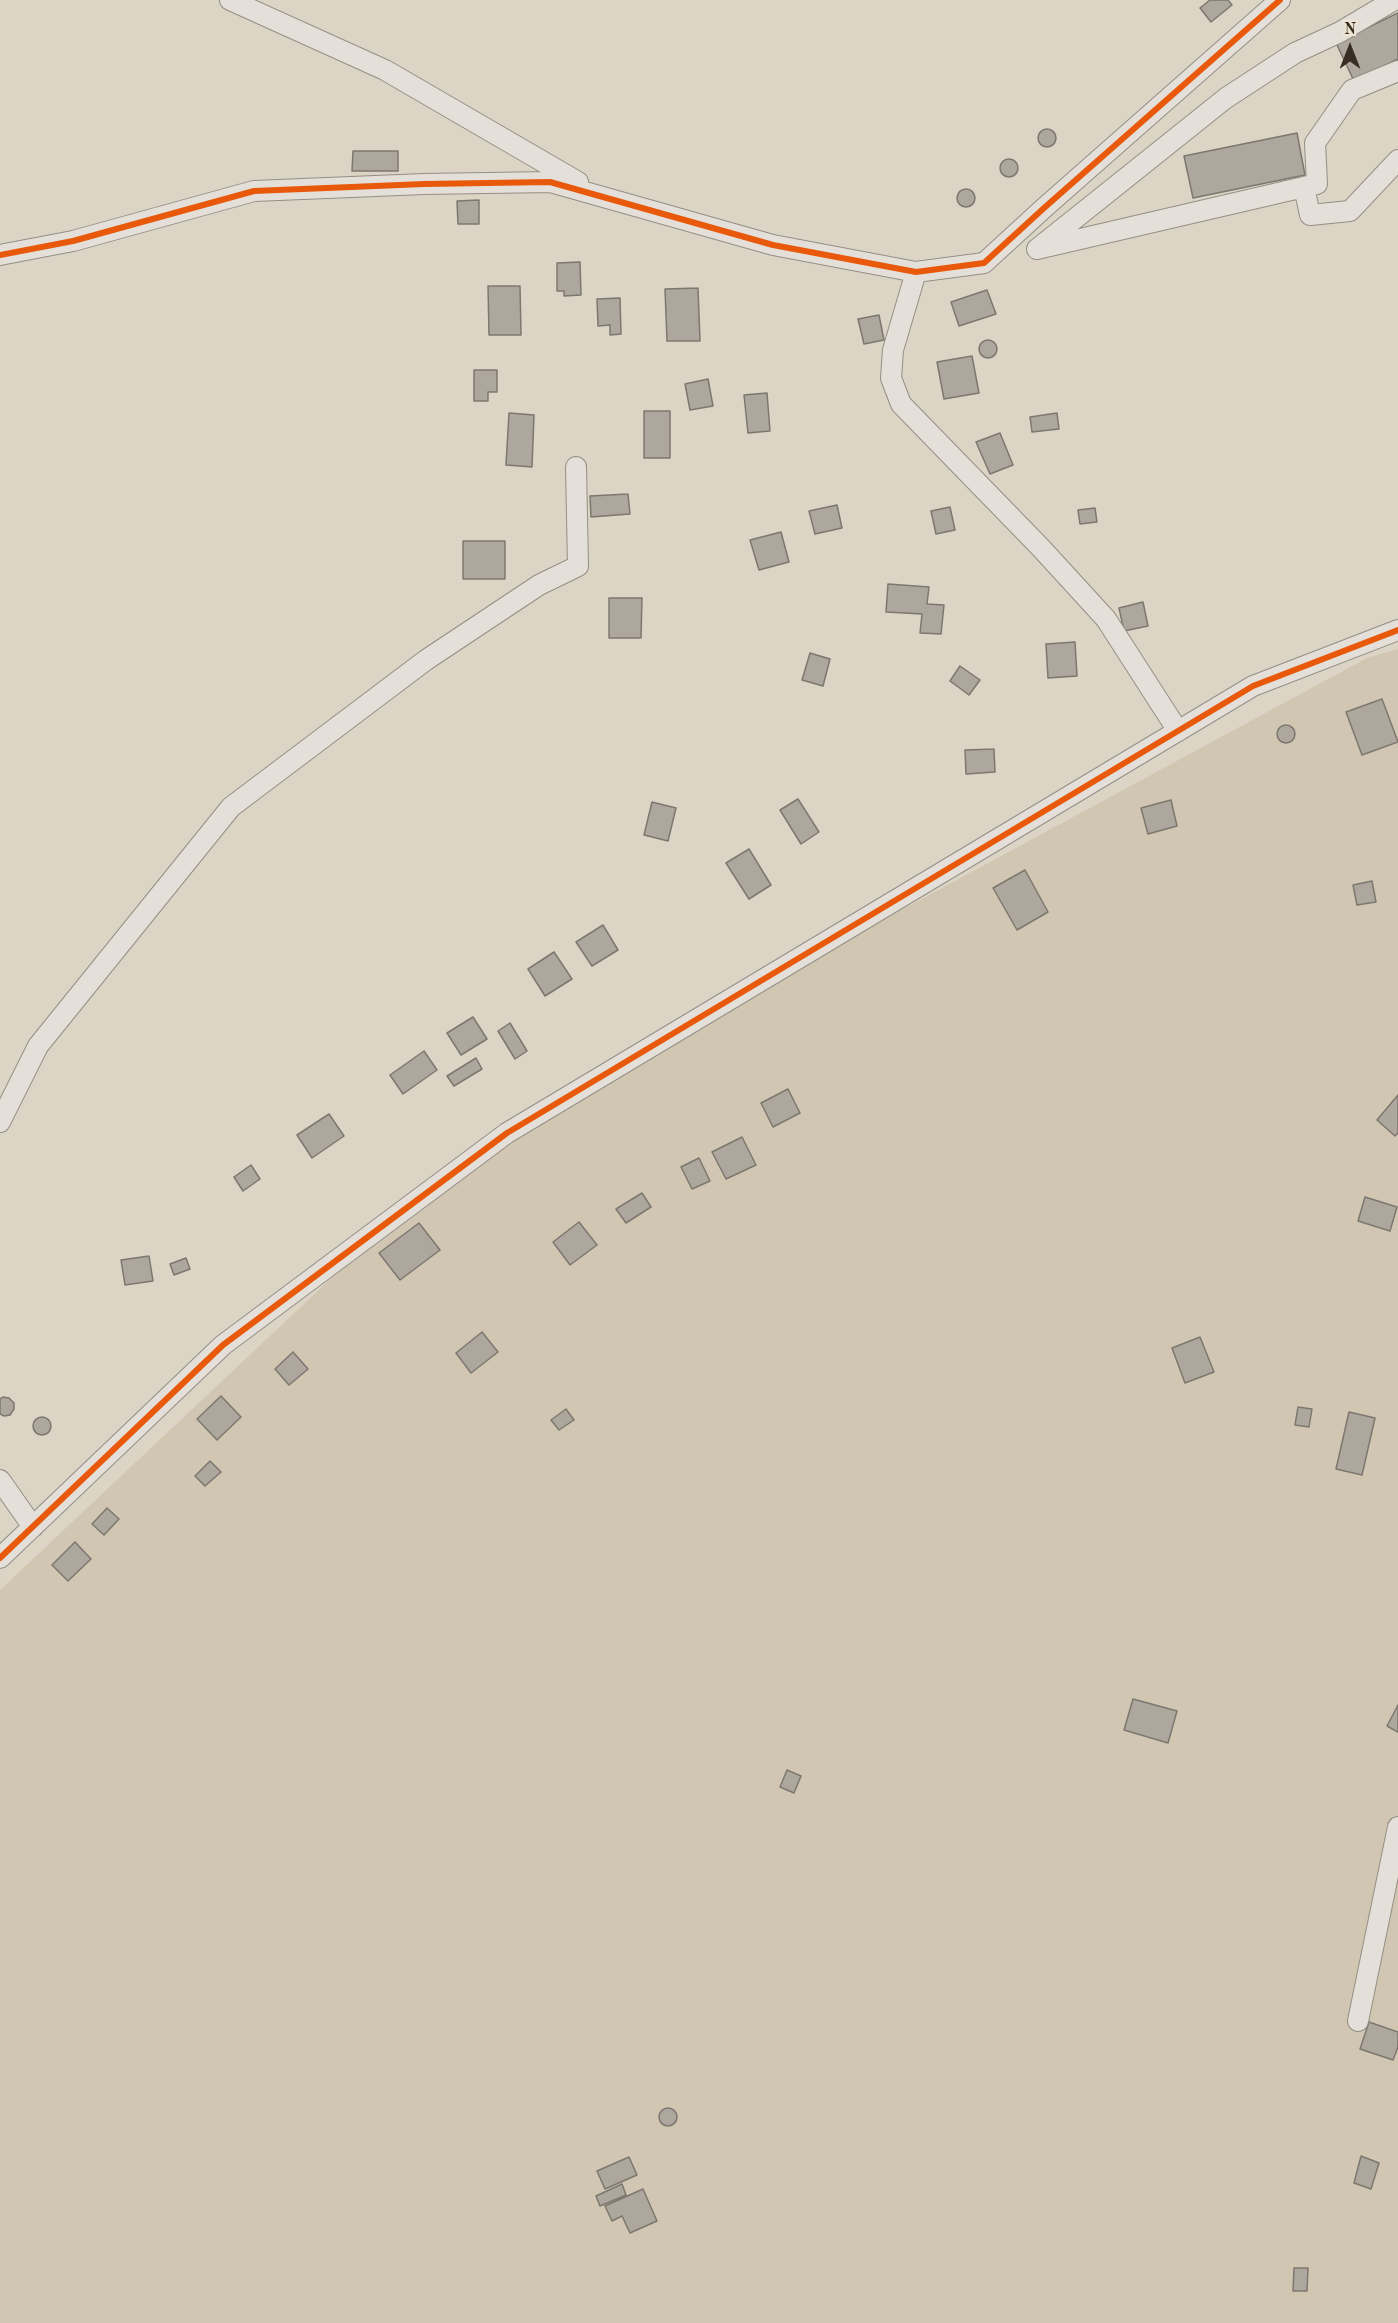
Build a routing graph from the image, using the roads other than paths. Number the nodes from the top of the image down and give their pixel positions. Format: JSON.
{"nodes":[{"id":1,"x":230,"y":0,"type":"edge"},
{"id":2,"x":1280,"y":0,"type":"edge"},
{"id":3,"x":1394,"y":0,"type":"edge"},
{"id":4,"x":1398,"y":72,"type":"edge"},
{"id":5,"x":1398,"y":160,"type":"edge"},
{"id":6,"x":1304,"y":187,"type":"junction"},
{"id":7,"x":603,"y":197,"type":"junction"},
{"id":8,"x":0,"y":255,"type":"edge"},
{"id":9,"x":916,"y":272,"type":"junction"},
{"id":10,"x":576,"y":467,"type":"dead end"},
{"id":11,"x":1398,"y":630,"type":"edge"},
{"id":12,"x":1178,"y":731,"type":"junction"},
{"id":13,"x":0,"y":1122,"type":"edge"},
{"id":14,"x":0,"y":1480,"type":"edge"},
{"id":15,"x":33,"y":1527,"type":"junction"},
{"id":16,"x":0,"y":1558,"type":"edge"},
{"id":17,"x":1398,"y":1827,"type":"edge"},
{"id":18,"x":1358,"y":2021,"type":"dead end"}],
"edges":[{"from":1,"to":7,"type":"street"},
{"from":2,"to":9,"type":"street"},
{"from":3,"to":6,"type":"street"},
{"from":4,"to":6,"type":"street"},
{"from":5,"to":6,"type":"street"},
{"from":7,"to":8,"type":"street"},
{"from":7,"to":9,"type":"street"},
{"from":9,"to":12,"type":"street"},
{"from":10,"to":13,"type":"street"},
{"from":11,"to":12,"type":"street"},
{"from":12,"to":15,"type":"street"},
{"from":14,"to":15,"type":"street"},
{"from":15,"to":16,"type":"street"},
{"from":17,"to":18,"type":"street"}]}
